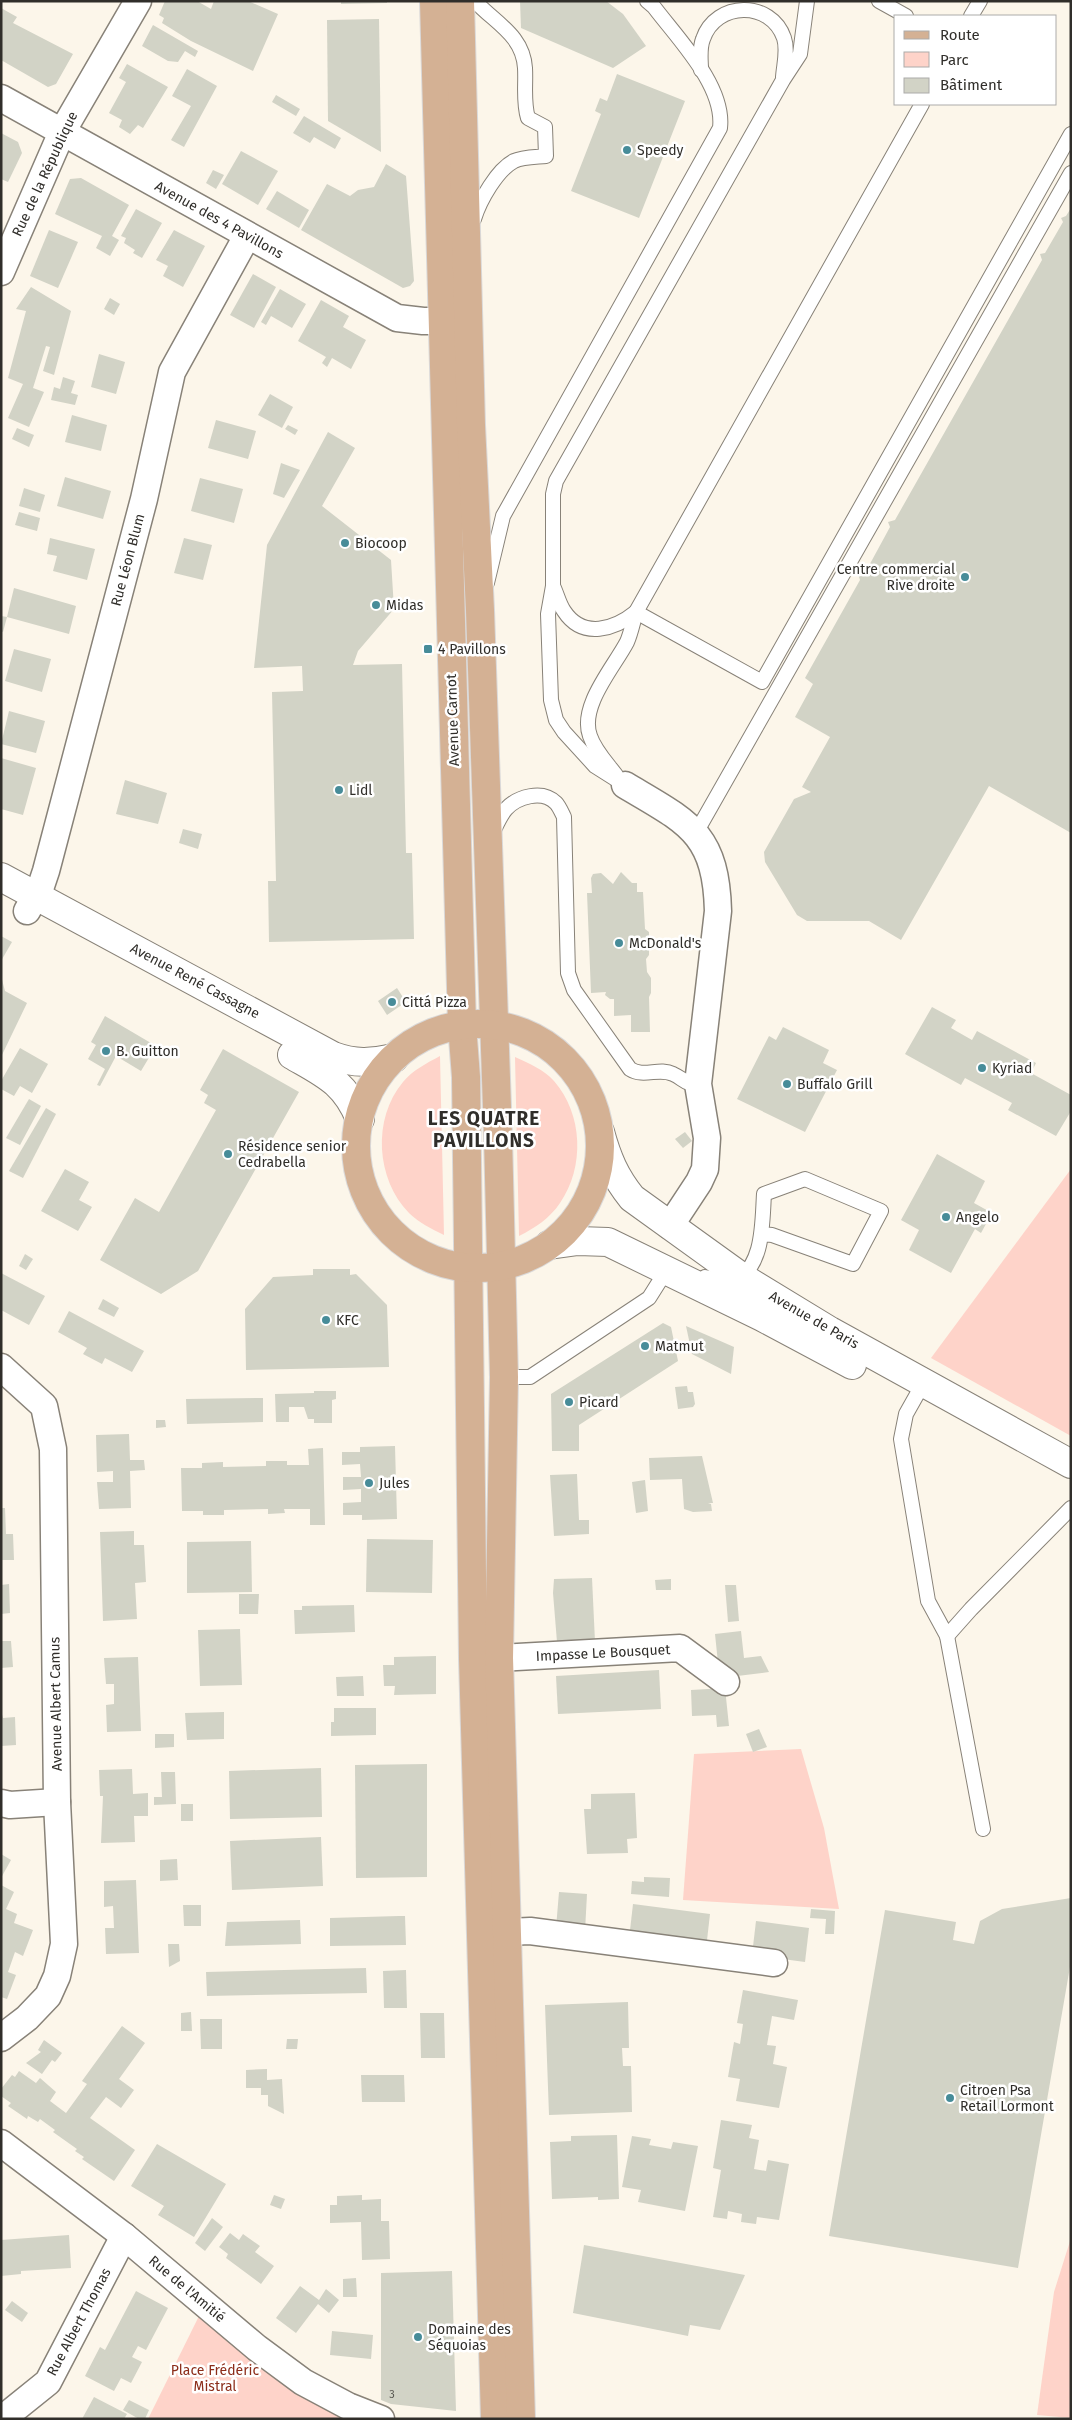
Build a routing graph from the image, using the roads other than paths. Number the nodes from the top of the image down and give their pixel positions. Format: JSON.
{"nodes":[{"id":1,"x":138,"y":1,"type":"edge"},
{"id":2,"x":434,"y":1,"type":"edge"},
{"id":3,"x":460,"y":1,"type":"edge"},
{"id":4,"x":475,"y":1,"type":"edge"},
{"id":5,"x":647,"y":1,"type":"edge"},
{"id":6,"x":807,"y":1,"type":"edge"},
{"id":7,"x":879,"y":1,"type":"edge"},
{"id":8,"x":980,"y":1,"type":"edge"},
{"id":9,"x":730,"y":6,"type":"edge"},
{"id":10,"x":904,"y":15,"type":"edge"},
{"id":11,"x":973,"y":15,"type":"edge"},
{"id":12,"x":701,"y":70,"type":"junction"},
{"id":13,"x":782,"y":80,"type":"junction"},
{"id":14,"x":1,"y":98,"type":"edge"},
{"id":15,"x":921,"y":105,"type":"edge"},
{"id":16,"x":62,"y":132,"type":"junction"},
{"id":17,"x":1071,"y":134,"type":"edge"},
{"id":18,"x":1071,"y":173,"type":"edge"},
{"id":19,"x":247,"y":236,"type":"junction"},
{"id":20,"x":467,"y":241,"type":"junction"},
{"id":21,"x":1,"y":272,"type":"edge"},
{"id":22,"x":443,"y":320,"type":"junction"},
{"id":23,"x":553,"y":586,"type":"junction"},
{"id":24,"x":480,"y":610,"type":"junction"},
{"id":25,"x":636,"y":612,"type":"junction"},
{"id":26,"x":625,"y":785,"type":"junction"},
{"id":27,"x":694,"y":831,"type":"junction"},
{"id":28,"x":489,"y":839,"type":"junction"},
{"id":29,"x":1,"y":877,"type":"edge"},
{"id":30,"x":1,"y":896,"type":"edge"},
{"id":31,"x":32,"y":904,"type":"junction"},
{"id":32,"x":462,"y":1025,"type":"junction"},
{"id":33,"x":495,"y":1025,"type":"junction"},
{"id":34,"x":394,"y":1058,"type":"junction"},
{"id":35,"x":698,"y":1084,"type":"junction"},
{"id":36,"x":360,"y":1119,"type":"junction"},
{"id":37,"x":600,"y":1132,"type":"junction"},
{"id":38,"x":670,"y":1226,"type":"junction"},
{"id":39,"x":761,"y":1234,"type":"junction"},
{"id":40,"x":549,"y":1245,"type":"junction"},
{"id":41,"x":500,"y":1266,"type":"junction"},
{"id":42,"x":468,"y":1268,"type":"junction"},
{"id":43,"x":666,"y":1271,"type":"junction"},
{"id":44,"x":743,"y":1278,"type":"junction"},
{"id":45,"x":1,"y":1367,"type":"edge"},
{"id":46,"x":504,"y":1377,"type":"junction"},
{"id":47,"x":920,"y":1390,"type":"junction"},
{"id":48,"x":1071,"y":1464,"type":"edge"},
{"id":49,"x":1071,"y":1484,"type":"edge"},
{"id":50,"x":1071,"y":1508,"type":"edge"},
{"id":51,"x":946,"y":1636,"type":"junction"},
{"id":52,"x":499,"y":1658,"type":"junction"},
{"id":53,"x":726,"y":1682,"type":"dead end"},
{"id":54,"x":57,"y":1802,"type":"junction"},
{"id":55,"x":1,"y":1803,"type":"edge"},
{"id":56,"x":983,"y":1830,"type":"dead end"},
{"id":57,"x":506,"y":1932,"type":"junction"},
{"id":58,"x":774,"y":1963,"type":"dead end"},
{"id":59,"x":1,"y":2038,"type":"edge"},
{"id":60,"x":1,"y":2143,"type":"edge"},
{"id":61,"x":124,"y":2236,"type":"junction"},
{"id":62,"x":2,"y":2419,"type":"edge"},
{"id":63,"x":381,"y":2419,"type":"edge"},
{"id":64,"x":495,"y":2419,"type":"edge"},
{"id":65,"x":521,"y":2419,"type":"edge"}],
"edges":[{"from":1,"to":16,"type":"street","name":"Rue de la République"},
{"from":2,"to":22,"type":"main road","name":"Avenue Carnot"},
{"from":3,"to":20,"type":"main road"},
{"from":4,"to":20,"type":"lane"},
{"from":5,"to":12,"type":"lane"},
{"from":6,"to":13,"type":"lane"},
{"from":7,"to":10,"type":"lane"},
{"from":8,"to":11,"type":"lane"},
{"from":9,"to":12,"type":"lane"},
{"from":9,"to":13,"type":"lane"},
{"from":12,"to":24,"type":"lane"},
{"from":13,"to":23,"type":"lane"},
{"from":14,"to":16,"type":"street","name":"Avenue des 4 Pavillons"},
{"from":15,"to":25,"type":"lane"},
{"from":16,"to":19,"type":"street","name":"Avenue des 4 Pavillons"},
{"from":16,"to":21,"type":"street","name":"Rue de la République"},
{"from":17,"to":25,"type":"lane"},
{"from":18,"to":27,"type":"lane"},
{"from":19,"to":22,"type":"street","name":"Avenue des 4 Pavillons"},
{"from":19,"to":31,"type":"street","name":"Rue Léon Blum"},
{"from":20,"to":24,"type":"main road"},
{"from":22,"to":32,"type":"main road","name":"Avenue Carnot"},
{"from":23,"to":25,"type":"lane"},
{"from":23,"to":26,"type":"lane"},
{"from":24,"to":28,"type":"main road"},
{"from":25,"to":26,"type":"lane"},
{"from":26,"to":27,"type":"street"},
{"from":27,"to":35,"type":"street"},
{"from":28,"to":33,"type":"main road"},
{"from":28,"to":35,"type":"lane"},
{"from":29,"to":31,"type":"main road","name":"Avenue René Cassagne"},
{"from":30,"to":31,"type":"main road","name":"Avenue René Cassagne"},
{"from":31,"to":34,"type":"main road","name":"Avenue René Cassagne"},
{"from":31,"to":36,"type":"main road","name":"Avenue René Cassagne"},
{"from":32,"to":33,"type":"main road"},
{"from":32,"to":34,"type":"main road"},
{"from":32,"to":42,"type":"main road","name":"Avenue Carnot"},
{"from":33,"to":37,"type":"main road"},
{"from":33,"to":41,"type":"main road"},
{"from":34,"to":36,"type":"main road"},
{"from":35,"to":38,"type":"street"},
{"from":36,"to":42,"type":"main road"},
{"from":37,"to":38,"type":"main road","name":"Avenue de Paris"},
{"from":37,"to":40,"type":"main road"},
{"from":38,"to":44,"type":"main road","name":"Avenue de Paris"},
{"from":39,"to":39,"type":"lane"},
{"from":39,"to":44,"type":"lane"},
{"from":40,"to":41,"type":"main road"},
{"from":40,"to":43,"type":"main road","name":"Avenue de Paris"},
{"from":41,"to":42,"type":"main road"},
{"from":41,"to":46,"type":"main road"},
{"from":42,"to":64,"type":"main road","name":"Avenue Carnot"},
{"from":43,"to":44,"type":"lane"},
{"from":43,"to":46,"type":"lane"},
{"from":43,"to":47,"type":"main road","name":"Avenue de Paris"},
{"from":44,"to":47,"type":"main road","name":"Avenue de Paris"},
{"from":45,"to":54,"type":"street","name":"Avenue Albert Camus"},
{"from":46,"to":52,"type":"main road"},
{"from":47,"to":48,"type":"main road","name":"Avenue de Paris"},
{"from":47,"to":49,"type":"main road","name":"Avenue de Paris"},
{"from":47,"to":51,"type":"lane"},
{"from":50,"to":51,"type":"lane"},
{"from":51,"to":56,"type":"lane"},
{"from":52,"to":53,"type":"street","name":"Impasse Le Bousquet"},
{"from":52,"to":57,"type":"main road"},
{"from":54,"to":55,"type":"street"},
{"from":54,"to":59,"type":"street","name":"Avenue Albert Camus"},
{"from":57,"to":58,"type":"street"},
{"from":57,"to":65,"type":"main road"},
{"from":60,"to":61,"type":"street","name":"Rue de l'Amitié"},
{"from":61,"to":62,"type":"street","name":"Rue Albert Thomas"},
{"from":61,"to":63,"type":"street","name":"Rue de l'Amitié"}]}
